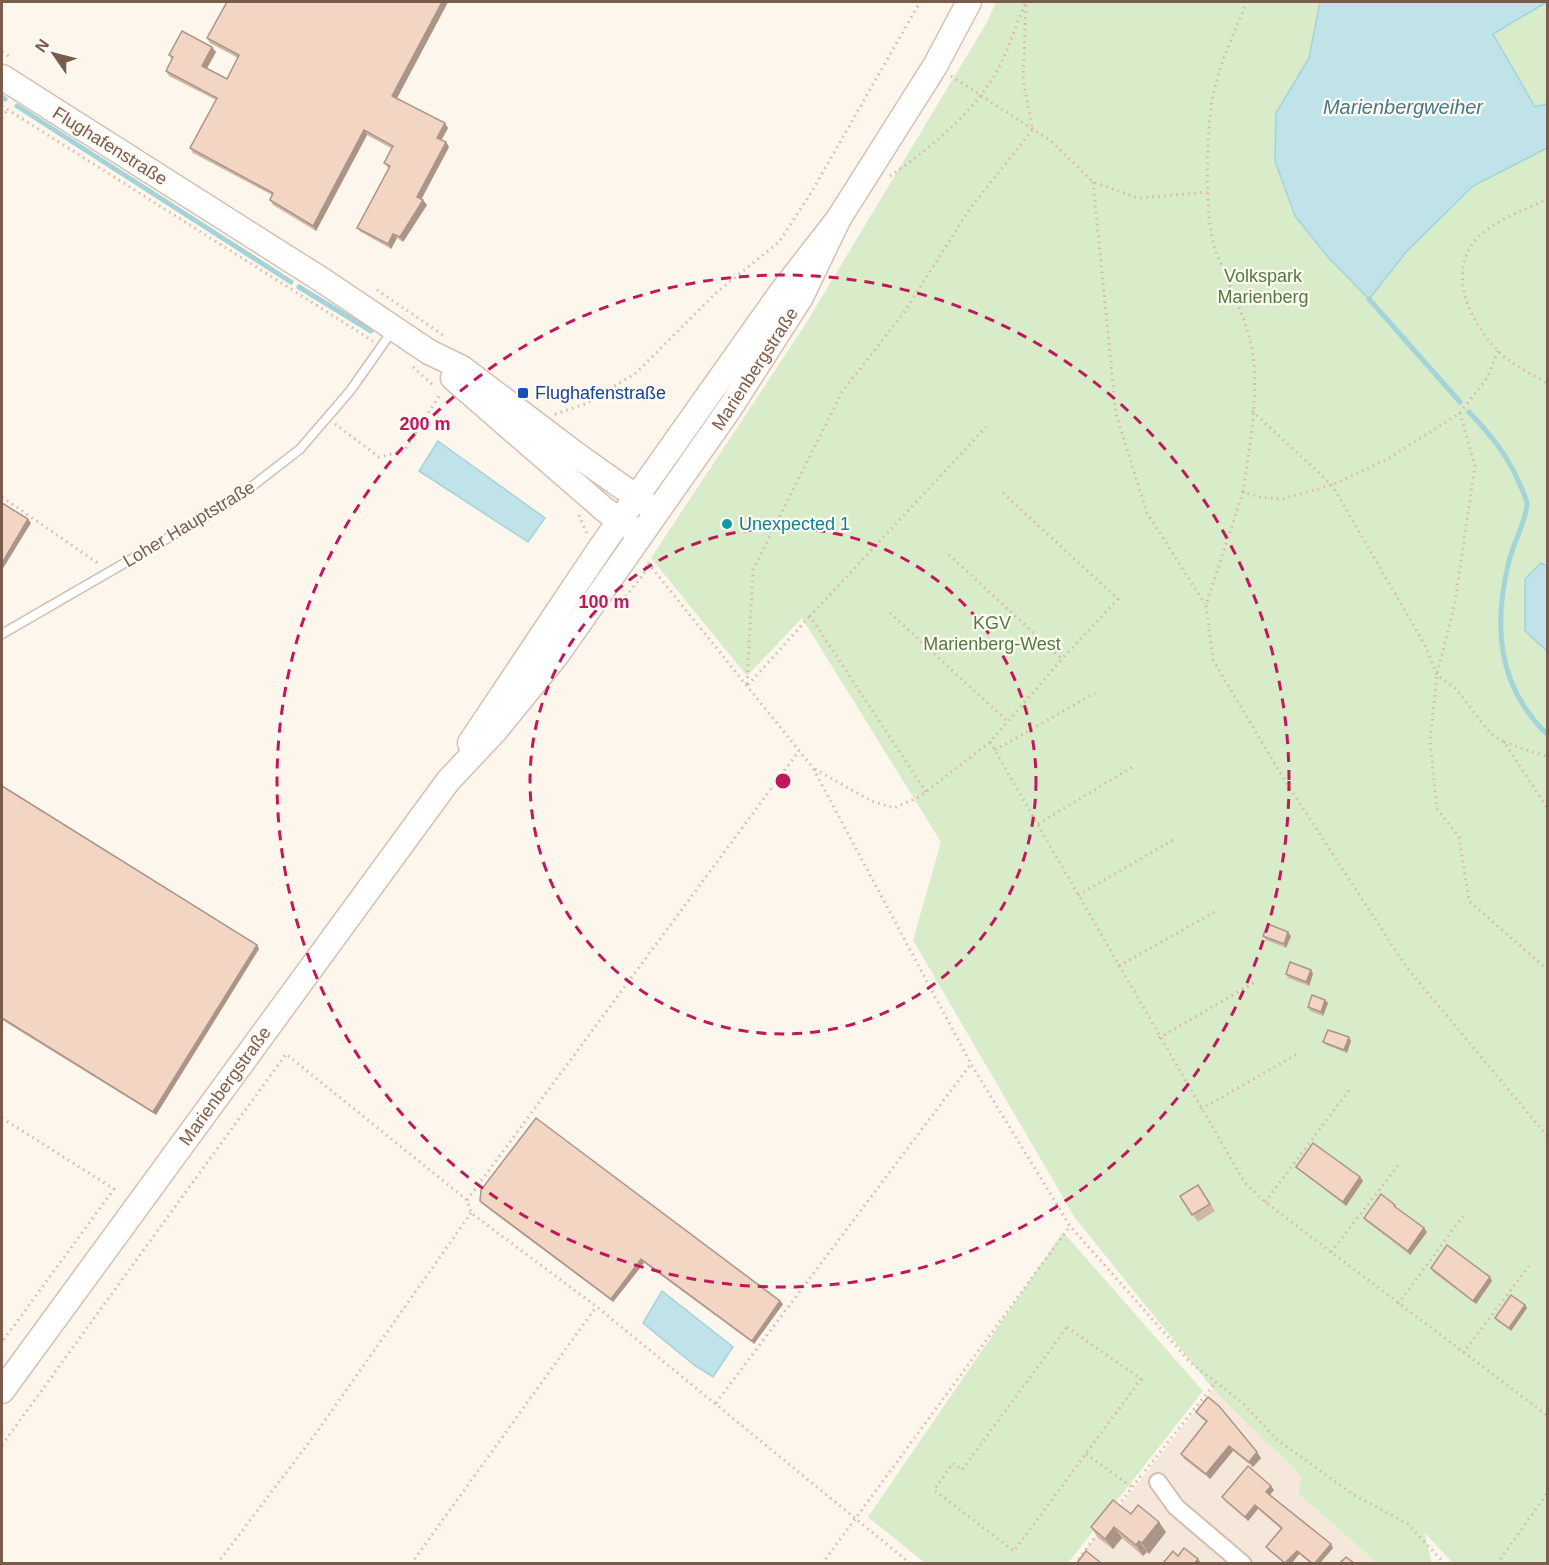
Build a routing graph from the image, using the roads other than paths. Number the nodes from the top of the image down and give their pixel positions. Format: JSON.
{"nodes":[{"id":1,"x":969,"y":2,"type":"edge"},
{"id":2,"x":2,"y":77,"type":"edge"},
{"id":3,"x":839,"y":218,"type":"junction"},
{"id":4,"x":388,"y":337,"type":"junction"},
{"id":5,"x":420,"y":358,"type":"junction"},
{"id":6,"x":637,"y":496,"type":"junction"},
{"id":7,"x":657,"y":512,"type":"junction"},
{"id":8,"x":620,"y":521,"type":"junction"},
{"id":9,"x":637,"y":541,"type":"junction"},
{"id":10,"x":2,"y":634,"type":"edge"},
{"id":11,"x":448,"y":781,"type":"junction"},
{"id":12,"x":2,"y":1391,"type":"edge"},
{"id":13,"x":1158,"y":1482,"type":"road end"},
{"id":14,"x":1243,"y":1563,"type":"edge"}],
"edges":[{"from":1,"to":3,"type":"main road","name":"Marienbergstraße"},
{"from":2,"to":4,"type":"main road","name":"Flughafenstraße"},
{"from":3,"to":6,"type":"main road","name":"Marienbergstraße"},
{"from":3,"to":7,"type":"main road","name":"Marienbergstraße"},
{"from":4,"to":5,"type":"main road","name":"Flughafenstraße"},
{"from":4,"to":10,"type":"lane","name":"Loher Hauptstraße"},
{"from":5,"to":6,"type":"main road","name":"Flughafenstraße"},
{"from":5,"to":8,"type":"main road","name":"Flughafenstraße"},
{"from":6,"to":7,"type":"main road"},
{"from":6,"to":8,"type":"main road","name":"Marienbergstraße"},
{"from":7,"to":9,"type":"main road","name":"Marienbergstraße"},
{"from":8,"to":9,"type":"main road","name":"Flughafenstraße"},
{"from":8,"to":11,"type":"main road","name":"Marienbergstraße"},
{"from":9,"to":11,"type":"main road","name":"Marienbergstraße"},
{"from":11,"to":12,"type":"main road","name":"Marienbergstraße"},
{"from":13,"to":14,"type":"street"}]}
